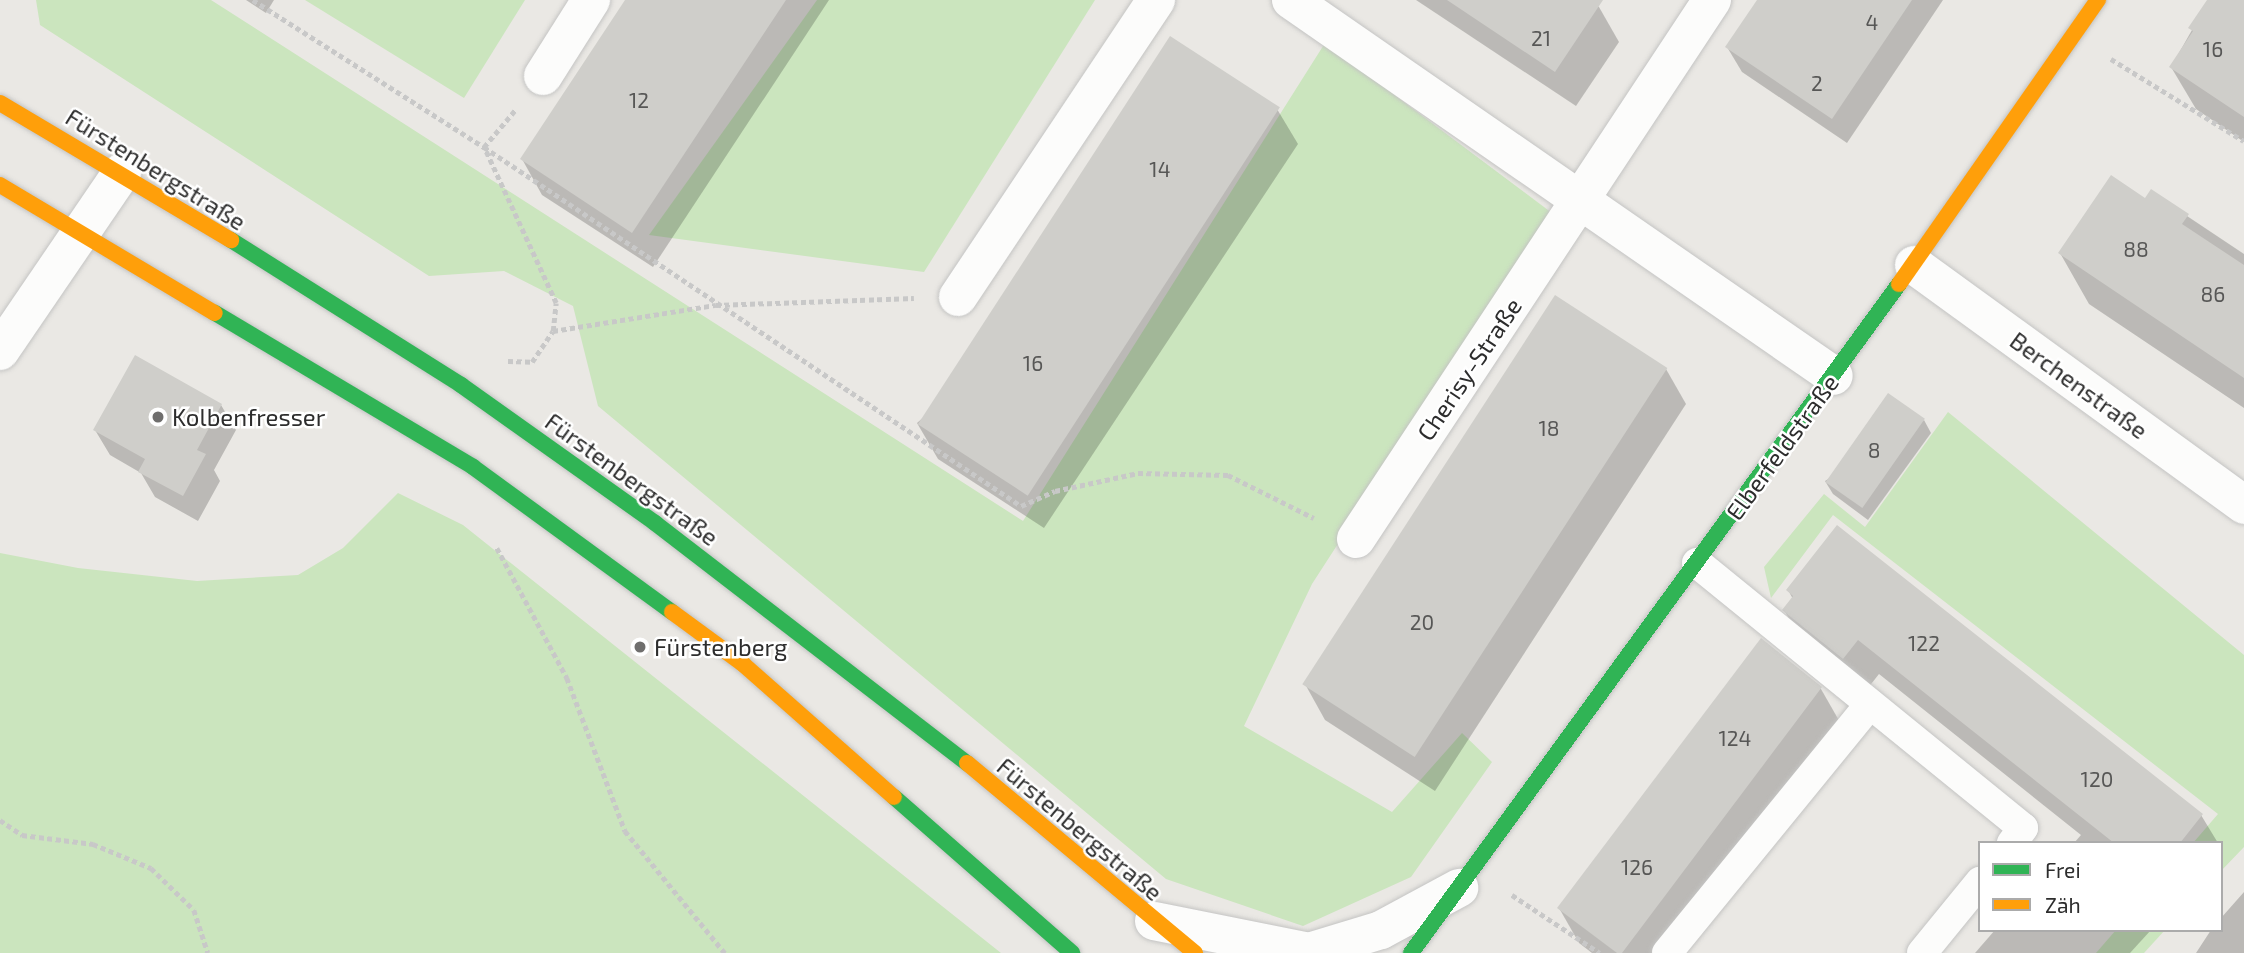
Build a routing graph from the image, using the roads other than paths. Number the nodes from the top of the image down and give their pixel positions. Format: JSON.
{"nodes":[{"id":1,"x":592,"y":0,"type":"edge"},
{"id":2,"x":1156,"y":0,"type":"edge"},
{"id":3,"x":1291,"y":0,"type":"edge"},
{"id":4,"x":1712,"y":0,"type":"edge"},
{"id":5,"x":2098,"y":0,"type":"edge"},
{"id":6,"x":543,"y":76,"type":"road end"},
{"id":7,"x":0,"y":103,"type":"edge"},
{"id":8,"x":122,"y":172,"type":"junction"},
{"id":9,"x":0,"y":185,"type":"edge"},
{"id":10,"x":1581,"y":198,"type":"junction"},
{"id":11,"x":79,"y":232,"type":"junction"},
{"id":12,"x":1913,"y":265,"type":"junction"},
{"id":13,"x":958,"y":297,"type":"road end"},
{"id":14,"x":0,"y":351,"type":"edge"},
{"id":15,"x":1835,"y":376,"type":"junction"},
{"id":16,"x":2244,"y":505,"type":"edge"},
{"id":17,"x":1356,"y":539,"type":"road end"},
{"id":18,"x":1697,"y":563,"type":"junction"},
{"id":19,"x":1870,"y":704,"type":"junction"},
{"id":20,"x":2014,"y":841,"type":"edge"},
{"id":21,"x":1466,"y":879,"type":"junction"},
{"id":22,"x":1978,"y":884,"type":"edge"},
{"id":23,"x":1154,"y":921,"type":"junction"},
{"id":24,"x":1072,"y":953,"type":"edge"},
{"id":25,"x":1195,"y":953,"type":"edge"},
{"id":26,"x":1411,"y":953,"type":"edge"},
{"id":27,"x":1432,"y":953,"type":"edge"},
{"id":28,"x":1667,"y":953,"type":"edge"},
{"id":29,"x":1922,"y":953,"type":"edge"}],
"edges":[{"from":1,"to":6,"type":"street"},
{"from":2,"to":13,"type":"street"},
{"from":3,"to":10,"type":"street"},
{"from":4,"to":10,"type":"street","name":"Cherisy-Straße"},
{"from":5,"to":12,"type":"main road","name":"Elberfeldstraße"},
{"from":7,"to":8,"type":"main road","name":"Fürstenbergstraße"},
{"from":8,"to":11,"type":"street"},
{"from":8,"to":23,"type":"main road","name":"Fürstenbergstraße"},
{"from":9,"to":11,"type":"main road"},
{"from":10,"to":15,"type":"street"},
{"from":10,"to":17,"type":"street","name":"Cherisy-Straße"},
{"from":11,"to":14,"type":"street"},
{"from":11,"to":24,"type":"main road"},
{"from":12,"to":15,"type":"main road","name":"Elberfeldstraße"},
{"from":12,"to":16,"type":"street","name":"Berchenstraße"},
{"from":15,"to":18,"type":"main road","name":"Elberfeldstraße"},
{"from":18,"to":19,"type":"lane"},
{"from":18,"to":21,"type":"main road","name":"Elberfeldstraße"},
{"from":19,"to":20,"type":"lane"},
{"from":19,"to":28,"type":"lane"},
{"from":21,"to":23,"type":"street","name":"Elberfeldstraße"},
{"from":21,"to":26,"type":"main road","name":"Elberfeldstraße"},
{"from":21,"to":27,"type":"street","name":"Elberfeldstraße"},
{"from":22,"to":29,"type":"lane"},
{"from":23,"to":25,"type":"main road","name":"Fürstenbergstraße"}]}
